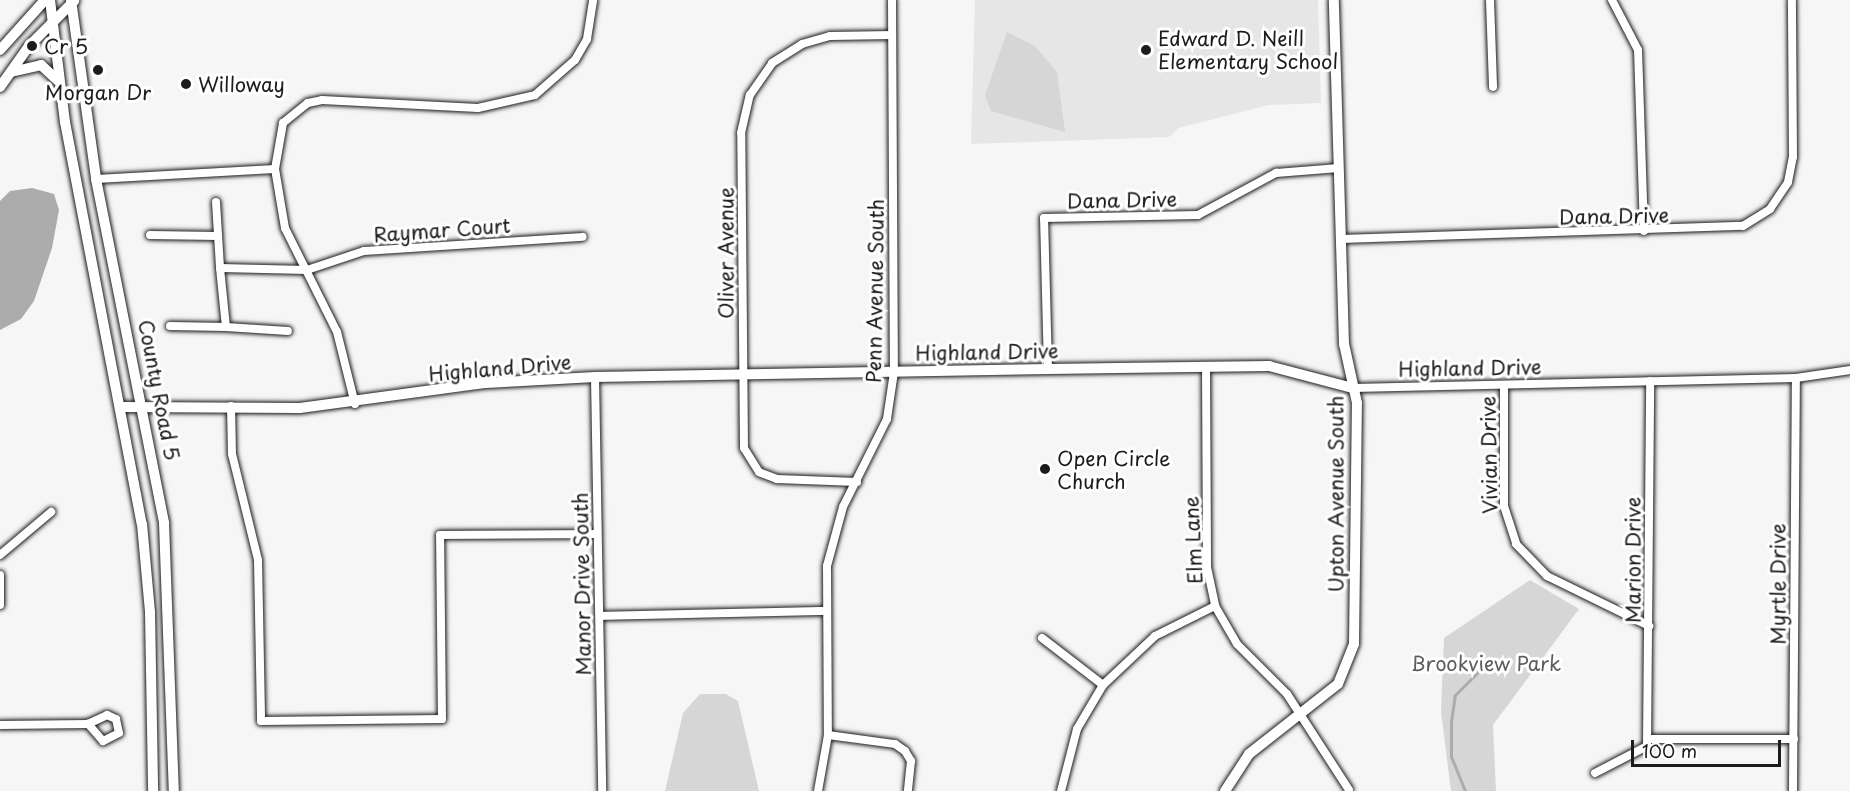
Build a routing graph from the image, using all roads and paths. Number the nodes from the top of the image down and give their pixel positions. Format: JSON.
{"nodes":[{"id":1,"x":45,"y":0,"type":"edge"},
{"id":2,"x":50,"y":0,"type":"edge"},
{"id":3,"x":593,"y":0,"type":"edge"},
{"id":4,"x":892,"y":0,"type":"edge"},
{"id":5,"x":1334,"y":0,"type":"edge"},
{"id":6,"x":1490,"y":0,"type":"edge"},
{"id":7,"x":1611,"y":0,"type":"edge"},
{"id":8,"x":1792,"y":0,"type":"edge"},
{"id":9,"x":72,"y":1,"type":"edge"},
{"id":10,"x":52,"y":20,"type":"junction"},
{"id":11,"x":892,"y":34,"type":"junction"},
{"id":12,"x":0,"y":50,"type":"edge"},
{"id":13,"x":8,"y":74,"type":"junction"},
{"id":14,"x":60,"y":84,"type":"junction"},
{"id":15,"x":0,"y":87,"type":"edge"},
{"id":16,"x":1492,"y":87,"type":"dead end"},
{"id":17,"x":1339,"y":168,"type":"junction"},
{"id":18,"x":275,"y":170,"type":"junction"},
{"id":19,"x":96,"y":179,"type":"junction"},
{"id":20,"x":216,"y":202,"type":"dead end"},
{"id":21,"x":1644,"y":231,"type":"junction"},
{"id":22,"x":150,"y":235,"type":"dead end"},
{"id":23,"x":218,"y":236,"type":"junction"},
{"id":24,"x":583,"y":237,"type":"dead end"},
{"id":25,"x":1341,"y":240,"type":"junction"},
{"id":26,"x":220,"y":268,"type":"junction"},
{"id":27,"x":307,"y":270,"type":"junction"},
{"id":28,"x":170,"y":326,"type":"dead end"},
{"id":29,"x":226,"y":327,"type":"junction"},
{"id":30,"x":288,"y":331,"type":"dead end"},
{"id":31,"x":1206,"y":367,"type":"junction"},
{"id":32,"x":1048,"y":369,"type":"junction"},
{"id":33,"x":1850,"y":370,"type":"edge"},
{"id":34,"x":894,"y":372,"type":"junction"},
{"id":35,"x":743,"y":374,"type":"junction"},
{"id":36,"x":595,"y":377,"type":"junction"},
{"id":37,"x":1796,"y":378,"type":"junction"},
{"id":38,"x":1650,"y":381,"type":"junction"},
{"id":39,"x":1504,"y":385,"type":"junction"},
{"id":40,"x":1353,"y":388,"type":"junction"},
{"id":41,"x":144,"y":404,"type":"junction"},
{"id":42,"x":355,"y":404,"type":"junction"},
{"id":43,"x":231,"y":405,"type":"junction"},
{"id":44,"x":123,"y":407,"type":"junction"},
{"id":45,"x":857,"y":482,"type":"junction"},
{"id":46,"x":51,"y":512,"type":"dead end"},
{"id":47,"x":597,"y":534,"type":"junction"},
{"id":48,"x":0,"y":555,"type":"edge"},
{"id":49,"x":0,"y":575,"type":"edge"},
{"id":50,"x":0,"y":605,"type":"edge"},
{"id":51,"x":1215,"y":606,"type":"junction"},
{"id":52,"x":827,"y":611,"type":"junction"},
{"id":53,"x":600,"y":616,"type":"junction"},
{"id":54,"x":1649,"y":626,"type":"junction"},
{"id":55,"x":1042,"y":638,"type":"dead end"},
{"id":56,"x":1104,"y":685,"type":"junction"},
{"id":57,"x":1302,"y":716,"type":"junction"},
{"id":58,"x":88,"y":724,"type":"dead end"},
{"id":59,"x":0,"y":725,"type":"edge"},
{"id":60,"x":828,"y":735,"type":"junction"},
{"id":61,"x":1648,"y":739,"type":"junction"},
{"id":62,"x":1794,"y":740,"type":"junction"},
{"id":63,"x":1595,"y":773,"type":"dead end"},
{"id":64,"x":1349,"y":790,"type":"edge"},
{"id":65,"x":153,"y":791,"type":"edge"},
{"id":66,"x":174,"y":791,"type":"edge"},
{"id":67,"x":602,"y":791,"type":"edge"},
{"id":68,"x":818,"y":791,"type":"edge"},
{"id":69,"x":908,"y":791,"type":"edge"},
{"id":70,"x":1061,"y":791,"type":"edge"},
{"id":71,"x":1225,"y":791,"type":"edge"},
{"id":72,"x":1794,"y":791,"type":"edge"}],
"edges":[{"from":1,"to":12,"type":"street"},
{"from":2,"to":10,"type":"street","name":"County Road 5"},
{"from":3,"to":18,"type":"street"},
{"from":4,"to":11,"type":"street","name":"Penn Avenue South"},
{"from":5,"to":17,"type":"street","name":"Upton Avenue South"},
{"from":6,"to":16,"type":"street"},
{"from":7,"to":21,"type":"street"},
{"from":8,"to":21,"type":"street","name":"Dana Drive"},
{"from":9,"to":10,"type":"street"},
{"from":9,"to":19,"type":"street","name":"County Road 5"},
{"from":10,"to":13,"type":"street"},
{"from":10,"to":14,"type":"street","name":"County Road 5"},
{"from":11,"to":34,"type":"street","name":"Penn Avenue South"},
{"from":11,"to":35,"type":"street","name":"Oliver Avenue"},
{"from":13,"to":14,"type":"street"},
{"from":13,"to":15,"type":"street"},
{"from":14,"to":44,"type":"street","name":"County Road 5"},
{"from":17,"to":25,"type":"street","name":"Upton Avenue South"},
{"from":17,"to":32,"type":"street","name":"Dana Drive"},
{"from":18,"to":19,"type":"street"},
{"from":18,"to":27,"type":"street"},
{"from":19,"to":41,"type":"street","name":"County Road 5"},
{"from":20,"to":23,"type":"street"},
{"from":21,"to":25,"type":"street","name":"Dana Drive"},
{"from":22,"to":23,"type":"street"},
{"from":23,"to":26,"type":"street"},
{"from":24,"to":27,"type":"street","name":"Raymar Court"},
{"from":25,"to":40,"type":"street","name":"Upton Avenue South"},
{"from":26,"to":27,"type":"street","name":"Raymar Court"},
{"from":26,"to":29,"type":"street"},
{"from":27,"to":42,"type":"street"},
{"from":28,"to":29,"type":"street"},
{"from":29,"to":30,"type":"street"},
{"from":31,"to":32,"type":"street","name":"Highland Drive"},
{"from":31,"to":40,"type":"street","name":"Highland Drive"},
{"from":31,"to":51,"type":"street","name":"Elm Lane"},
{"from":32,"to":34,"type":"street","name":"Highland Drive"},
{"from":33,"to":37,"type":"street","name":"Highland Drive"},
{"from":34,"to":35,"type":"street","name":"Highland Drive"},
{"from":34,"to":45,"type":"street","name":"Penn Avenue South"},
{"from":35,"to":36,"type":"street","name":"Highland Drive"},
{"from":35,"to":45,"type":"street","name":"Oliver Avenue"},
{"from":36,"to":42,"type":"street","name":"Highland Drive"},
{"from":36,"to":47,"type":"street","name":"Manor Drive South"},
{"from":37,"to":38,"type":"street","name":"Highland Drive"},
{"from":37,"to":62,"type":"street","name":"Myrtle Drive"},
{"from":38,"to":39,"type":"street","name":"Highland Drive"},
{"from":38,"to":54,"type":"street","name":"Marion Drive"},
{"from":39,"to":40,"type":"street","name":"Highland Drive"},
{"from":39,"to":54,"type":"street","name":"Vivian Drive"},
{"from":40,"to":57,"type":"street","name":"Upton Avenue South"},
{"from":41,"to":43,"type":"street","name":"Highland Drive"},
{"from":41,"to":44,"type":"street","name":"Highland Drive"},
{"from":41,"to":66,"type":"street","name":"County Road 5"},
{"from":42,"to":43,"type":"street","name":"Highland Drive"},
{"from":43,"to":47,"type":"street"},
{"from":44,"to":65,"type":"street","name":"County Road 5"},
{"from":45,"to":52,"type":"street","name":"Penn Avenue South"},
{"from":46,"to":48,"type":"street"},
{"from":47,"to":53,"type":"street","name":"Manor Drive South"},
{"from":49,"to":50,"type":"street"},
{"from":51,"to":56,"type":"street"},
{"from":51,"to":57,"type":"street","name":"Elm Lane"},
{"from":52,"to":53,"type":"street"},
{"from":52,"to":60,"type":"street","name":"Penn Avenue South"},
{"from":53,"to":67,"type":"street","name":"Manor Drive South"},
{"from":54,"to":61,"type":"street","name":"Marion Drive"},
{"from":55,"to":56,"type":"street"},
{"from":56,"to":70,"type":"street"},
{"from":57,"to":64,"type":"street","name":"Elm Lane"},
{"from":57,"to":71,"type":"street","name":"Upton Avenue South"},
{"from":58,"to":59,"type":"street"},
{"from":60,"to":68,"type":"street","name":"Penn Avenue South"},
{"from":60,"to":69,"type":"street"},
{"from":61,"to":62,"type":"street"},
{"from":61,"to":63,"type":"street"},
{"from":62,"to":72,"type":"street","name":"Myrtle Drive"}]}
